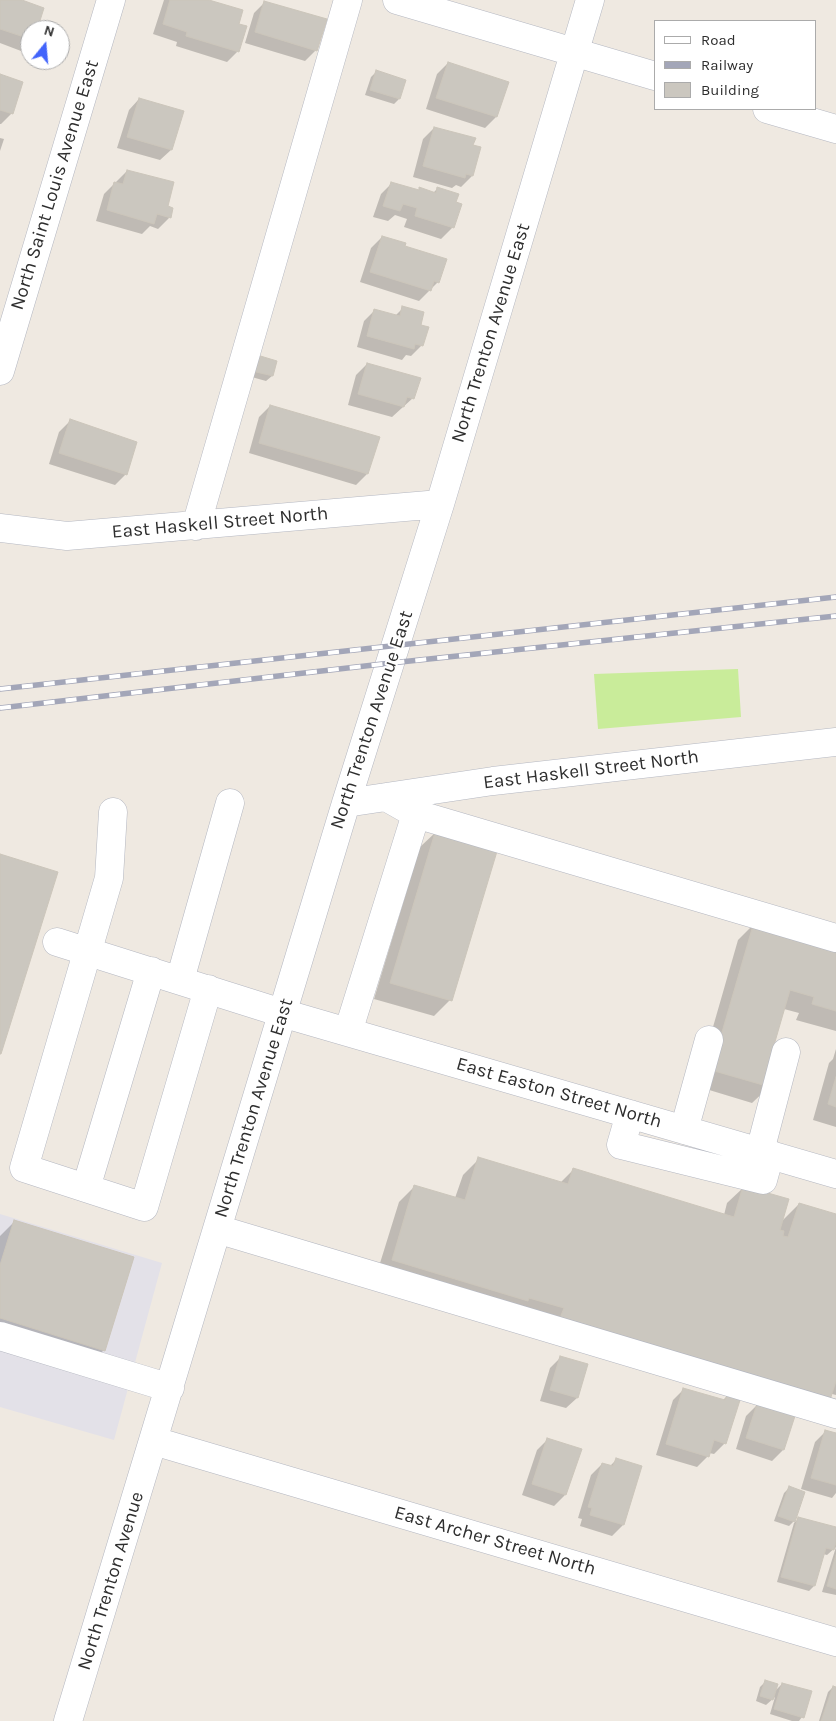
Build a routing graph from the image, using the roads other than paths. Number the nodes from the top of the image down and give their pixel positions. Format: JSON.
{"nodes":[{"id":1,"x":111,"y":0,"type":"edge"},
{"id":2,"x":348,"y":0,"type":"edge"},
{"id":3,"x":397,"y":0,"type":"edge"},
{"id":4,"x":590,"y":0,"type":"edge"},
{"id":5,"x":575,"y":52,"type":"junction"},
{"id":6,"x":654,"y":76,"type":"edge"},
{"id":7,"x":770,"y":110,"type":"edge"},
{"id":8,"x":836,"y":129,"type":"edge"},
{"id":9,"x":0,"y":371,"type":"edge"},
{"id":10,"x":440,"y":504,"type":"junction"},
{"id":11,"x":196,"y":526,"type":"junction"},
{"id":12,"x":0,"y":528,"type":"edge"},
{"id":13,"x":836,"y":742,"type":"edge"},
{"id":14,"x":386,"y":797,"type":"junction"},
{"id":15,"x":230,"y":803,"type":"dead end"},
{"id":16,"x":346,"y":803,"type":"junction"},
{"id":17,"x":113,"y":812,"type":"dead end"},
{"id":18,"x":416,"y":814,"type":"junction"},
{"id":19,"x":836,"y":938,"type":"edge"},
{"id":20,"x":57,"y":942,"type":"dead end"},
{"id":21,"x":88,"y":952,"type":"junction"},
{"id":22,"x":151,"y":971,"type":"junction"},
{"id":23,"x":180,"y":980,"type":"junction"},
{"id":24,"x":208,"y":989,"type":"junction"},
{"id":25,"x":282,"y":1013,"type":"junction"},
{"id":26,"x":348,"y":1032,"type":"junction"},
{"id":27,"x":709,"y":1040,"type":"dead end"},
{"id":28,"x":786,"y":1052,"type":"dead end"},
{"id":29,"x":630,"y":1114,"type":"junction"},
{"id":30,"x":684,"y":1130,"type":"junction"},
{"id":31,"x":765,"y":1153,"type":"junction"},
{"id":32,"x":836,"y":1174,"type":"edge"},
{"id":33,"x":86,"y":1188,"type":"junction"},
{"id":34,"x":217,"y":1229,"type":"junction"},
{"id":35,"x":0,"y":1336,"type":"edge"},
{"id":36,"x":170,"y":1388,"type":"junction"},
{"id":37,"x":836,"y":1414,"type":"edge"},
{"id":38,"x":154,"y":1441,"type":"junction"},
{"id":39,"x":836,"y":1642,"type":"edge"},
{"id":40,"x":68,"y":1721,"type":"edge"}],
"edges":[{"from":1,"to":9,"type":"street","name":"North Saint Louis Avenue East"},
{"from":2,"to":11,"type":"street"},
{"from":3,"to":5,"type":"street"},
{"from":4,"to":5,"type":"street","name":"North Trenton Avenue East"},
{"from":5,"to":6,"type":"street"},
{"from":5,"to":10,"type":"street","name":"North Trenton Avenue East"},
{"from":7,"to":8,"type":"street"},
{"from":10,"to":11,"type":"street","name":"East Haskell Street North"},
{"from":10,"to":16,"type":"street","name":"North Trenton Avenue East"},
{"from":11,"to":12,"type":"street","name":"East Haskell Street North"},
{"from":13,"to":14,"type":"street","name":"East Haskell Street North"},
{"from":14,"to":16,"type":"street","name":"East Haskell Street North"},
{"from":14,"to":18,"type":"street"},
{"from":15,"to":23,"type":"street"},
{"from":16,"to":25,"type":"street","name":"North Trenton Avenue East"},
{"from":17,"to":21,"type":"street"},
{"from":18,"to":19,"type":"street"},
{"from":18,"to":26,"type":"street"},
{"from":20,"to":21,"type":"street","name":"East Easton Street North"},
{"from":21,"to":22,"type":"street","name":"East Easton Street North"},
{"from":21,"to":33,"type":"street"},
{"from":22,"to":23,"type":"street","name":"East Easton Street North"},
{"from":22,"to":33,"type":"street"},
{"from":23,"to":24,"type":"street","name":"East Easton Street North"},
{"from":24,"to":25,"type":"street","name":"East Easton Street North"},
{"from":24,"to":33,"type":"street"},
{"from":25,"to":26,"type":"street","name":"East Easton Street North"},
{"from":25,"to":34,"type":"street","name":"North Trenton Avenue East"},
{"from":26,"to":29,"type":"street","name":"East Easton Street North"},
{"from":27,"to":30,"type":"street"},
{"from":28,"to":31,"type":"street"},
{"from":29,"to":30,"type":"street","name":"East Easton Street North"},
{"from":29,"to":31,"type":"street"},
{"from":30,"to":31,"type":"street","name":"East Easton Street North"},
{"from":31,"to":32,"type":"street","name":"East Easton Street North"},
{"from":34,"to":36,"type":"street","name":"North Trenton Avenue East"},
{"from":34,"to":37,"type":"street"},
{"from":35,"to":36,"type":"street"},
{"from":36,"to":38,"type":"street","name":"North Trenton Avenue East"},
{"from":38,"to":39,"type":"street","name":"East Archer Street North"},
{"from":38,"to":40,"type":"street","name":"North Trenton Avenue"}]}
